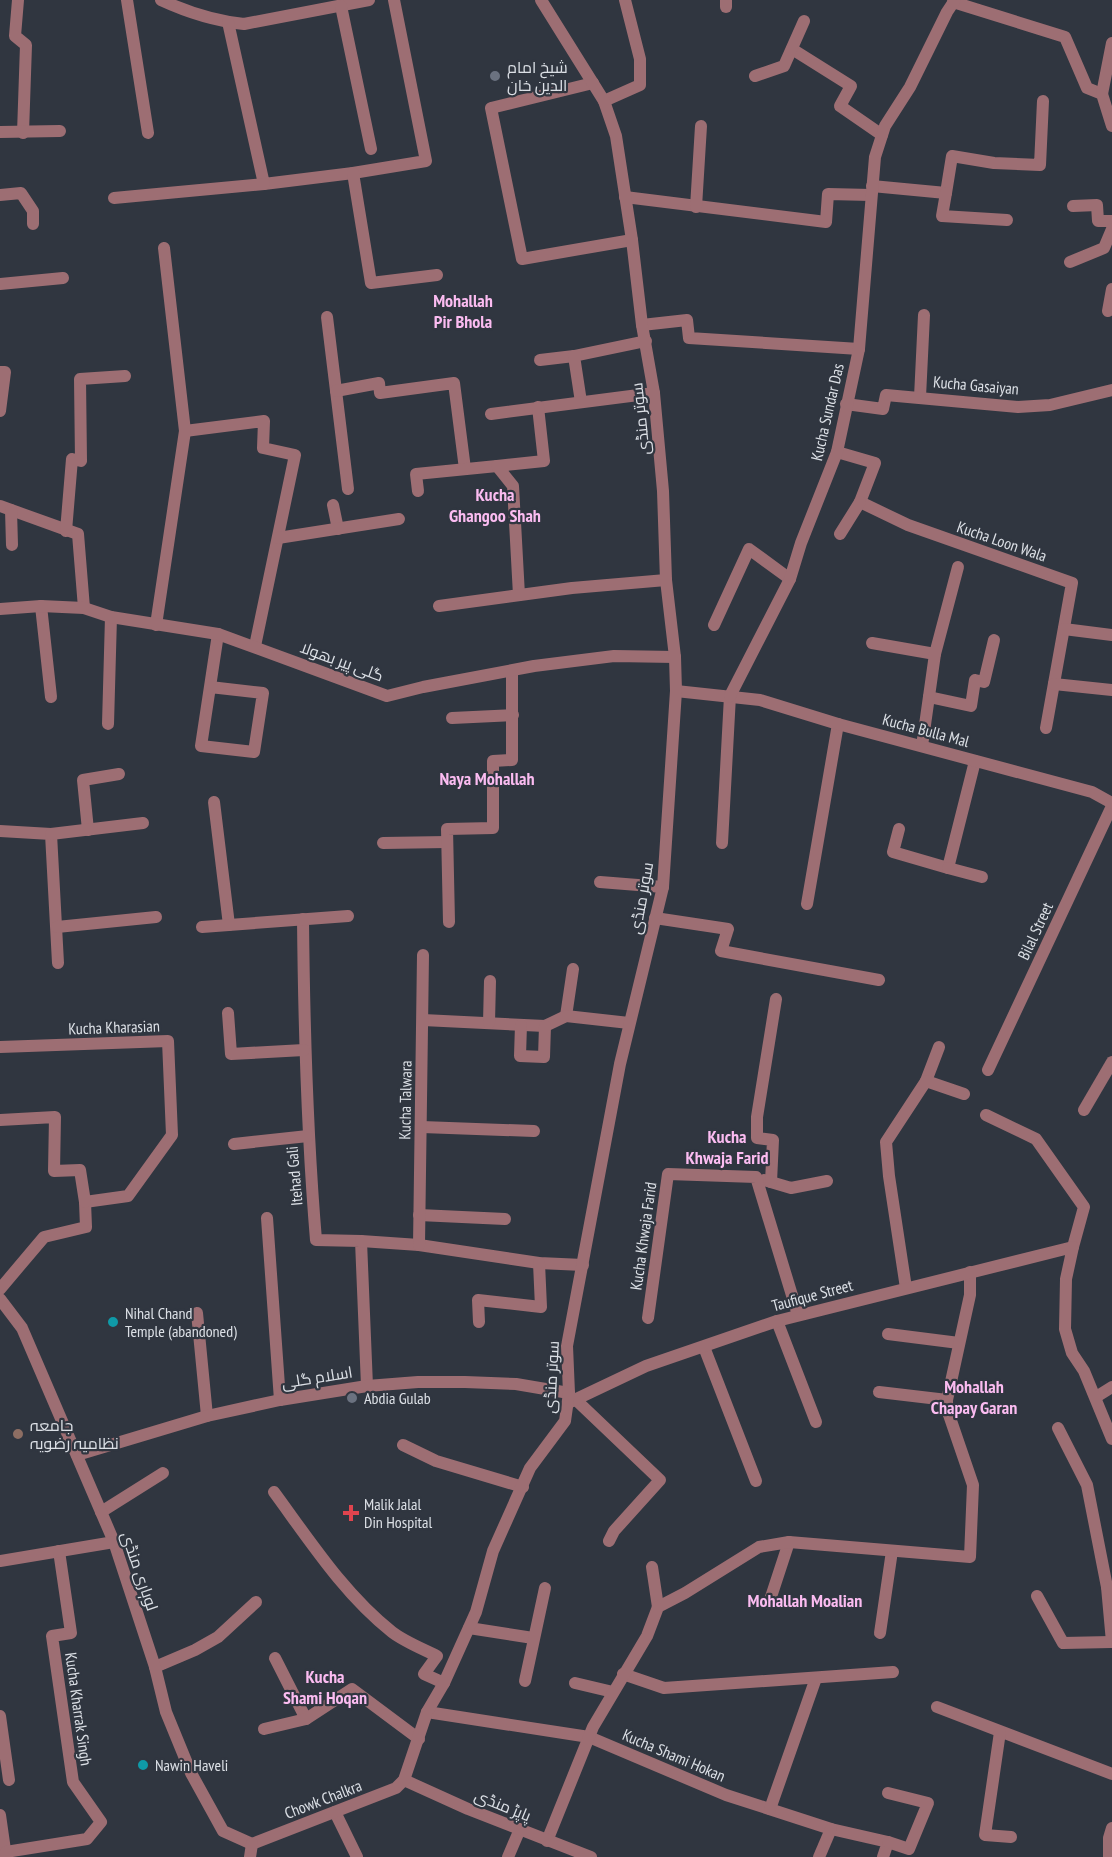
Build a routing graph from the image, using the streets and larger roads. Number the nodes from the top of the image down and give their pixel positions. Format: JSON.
{"nodes":[{"id":1,"x":18,"y":0,"type":"edge"},
{"id":2,"x":127,"y":0,"type":"edge"},
{"id":3,"x":161,"y":0,"type":"edge"},
{"id":4,"x":369,"y":0,"type":"edge"},
{"id":5,"x":394,"y":0,"type":"edge"},
{"id":6,"x":541,"y":0,"type":"edge"},
{"id":7,"x":625,"y":0,"type":"edge"},
{"id":8,"x":954,"y":1,"type":"edge"},
{"id":9,"x":353,"y":2,"type":"edge"},
{"id":10,"x":341,"y":6,"type":"junction"},
{"id":11,"x":804,"y":21,"type":"dead end"},
{"id":12,"x":228,"y":22,"type":"junction"},
{"id":13,"x":1112,"y":43,"type":"edge"},
{"id":14,"x":792,"y":49,"type":"junction"},
{"id":15,"x":755,"y":76,"type":"dead end"},
{"id":16,"x":593,"y":83,"type":"junction"},
{"id":17,"x":1102,"y":94,"type":"junction"},
{"id":18,"x":604,"y":101,"type":"junction"},
{"id":19,"x":1044,"y":101,"type":"dead end"},
{"id":20,"x":701,"y":126,"type":"dead end"},
{"id":21,"x":1112,"y":126,"type":"edge"},
{"id":22,"x":60,"y":131,"type":"dead end"},
{"id":23,"x":0,"y":132,"type":"edge"},
{"id":24,"x":23,"y":132,"type":"junction"},
{"id":25,"x":148,"y":133,"type":"dead end"},
{"id":26,"x":882,"y":135,"type":"junction"},
{"id":27,"x":371,"y":149,"type":"dead end"},
{"id":28,"x":353,"y":173,"type":"junction"},
{"id":29,"x":264,"y":184,"type":"junction"},
{"id":30,"x":871,"y":190,"type":"junction"},
{"id":31,"x":946,"y":193,"type":"junction"},
{"id":32,"x":0,"y":195,"type":"edge"},
{"id":33,"x":625,"y":197,"type":"junction"},
{"id":34,"x":114,"y":198,"type":"dead end"},
{"id":35,"x":1073,"y":206,"type":"dead end"},
{"id":36,"x":696,"y":207,"type":"junction"},
{"id":37,"x":1007,"y":220,"type":"dead end"},
{"id":38,"x":1112,"y":220,"type":"edge"},
{"id":39,"x":33,"y":224,"type":"dead end"},
{"id":40,"x":1112,"y":229,"type":"edge"},
{"id":41,"x":632,"y":240,"type":"junction"},
{"id":42,"x":164,"y":248,"type":"dead end"},
{"id":43,"x":1070,"y":262,"type":"dead end"},
{"id":44,"x":437,"y":275,"type":"dead end"},
{"id":45,"x":63,"y":278,"type":"dead end"},
{"id":46,"x":0,"y":284,"type":"edge"},
{"id":47,"x":1112,"y":289,"type":"edge"},
{"id":48,"x":1108,"y":311,"type":"dead end"},
{"id":49,"x":924,"y":315,"type":"dead end"},
{"id":50,"x":327,"y":317,"type":"dead end"},
{"id":51,"x":642,"y":325,"type":"junction"},
{"id":52,"x":646,"y":341,"type":"junction"},
{"id":53,"x":859,"y":349,"type":"junction"},
{"id":54,"x":574,"y":356,"type":"junction"},
{"id":55,"x":540,"y":360,"type":"dead end"},
{"id":56,"x":0,"y":372,"type":"edge"},
{"id":57,"x":126,"y":376,"type":"dead end"},
{"id":58,"x":1112,"y":390,"type":"edge"},
{"id":59,"x":336,"y":391,"type":"junction"},
{"id":60,"x":654,"y":393,"type":"junction"},
{"id":61,"x":920,"y":397,"type":"junction"},
{"id":62,"x":581,"y":402,"type":"junction"},
{"id":63,"x":846,"y":404,"type":"junction"},
{"id":64,"x":538,"y":407,"type":"junction"},
{"id":65,"x":0,"y":411,"type":"edge"},
{"id":66,"x":491,"y":414,"type":"dead end"},
{"id":67,"x":185,"y":431,"type":"junction"},
{"id":68,"x":837,"y":452,"type":"junction"},
{"id":69,"x":497,"y":466,"type":"junction"},
{"id":70,"x":465,"y":470,"type":"junction"},
{"id":71,"x":348,"y":489,"type":"dead end"},
{"id":72,"x":418,"y":491,"type":"dead end"},
{"id":73,"x":860,"y":502,"type":"junction"},
{"id":74,"x":333,"y":505,"type":"dead end"},
{"id":75,"x":6,"y":508,"type":"edge"},
{"id":76,"x":399,"y":519,"type":"dead end"},
{"id":77,"x":338,"y":529,"type":"junction"},
{"id":78,"x":66,"y":531,"type":"junction"},
{"id":79,"x":840,"y":534,"type":"dead end"},
{"id":80,"x":278,"y":538,"type":"junction"},
{"id":81,"x":12,"y":545,"type":"dead end"},
{"id":82,"x":958,"y":567,"type":"dead end"},
{"id":83,"x":790,"y":579,"type":"junction"},
{"id":84,"x":666,"y":580,"type":"junction"},
{"id":85,"x":519,"y":595,"type":"junction"},
{"id":86,"x":41,"y":606,"type":"junction"},
{"id":87,"x":439,"y":606,"type":"dead end"},
{"id":88,"x":84,"y":608,"type":"junction"},
{"id":89,"x":0,"y":609,"type":"edge"},
{"id":90,"x":111,"y":617,"type":"junction"},
{"id":91,"x":156,"y":625,"type":"junction"},
{"id":92,"x":714,"y":625,"type":"dead end"},
{"id":93,"x":1064,"y":629,"type":"junction"},
{"id":94,"x":218,"y":634,"type":"junction"},
{"id":95,"x":1112,"y":634,"type":"edge"},
{"id":96,"x":994,"y":640,"type":"dead end"},
{"id":97,"x":872,"y":643,"type":"dead end"},
{"id":98,"x":255,"y":646,"type":"junction"},
{"id":99,"x":935,"y":654,"type":"junction"},
{"id":100,"x":675,"y":657,"type":"junction"},
{"id":101,"x":512,"y":671,"type":"junction"},
{"id":102,"x":1054,"y":684,"type":"junction"},
{"id":103,"x":210,"y":687,"type":"junction"},
{"id":104,"x":1112,"y":690,"type":"edge"},
{"id":105,"x":676,"y":691,"type":"junction"},
{"id":106,"x":730,"y":696,"type":"junction"},
{"id":107,"x":51,"y":697,"type":"dead end"},
{"id":108,"x":929,"y":697,"type":"junction"},
{"id":109,"x":513,"y":715,"type":"junction"},
{"id":110,"x":452,"y":718,"type":"dead end"},
{"id":111,"x":108,"y":724,"type":"dead end"},
{"id":112,"x":838,"y":724,"type":"junction"},
{"id":113,"x":1046,"y":728,"type":"dead end"},
{"id":114,"x":922,"y":746,"type":"junction"},
{"id":115,"x":975,"y":761,"type":"junction"},
{"id":116,"x":119,"y":774,"type":"dead end"},
{"id":117,"x":214,"y":802,"type":"dead end"},
{"id":118,"x":1112,"y":805,"type":"edge"},
{"id":119,"x":143,"y":823,"type":"dead end"},
{"id":120,"x":899,"y":829,"type":"dead end"},
{"id":121,"x":88,"y":830,"type":"junction"},
{"id":122,"x":0,"y":831,"type":"edge"},
{"id":123,"x":51,"y":834,"type":"junction"},
{"id":124,"x":447,"y":842,"type":"junction"},
{"id":125,"x":383,"y":843,"type":"dead end"},
{"id":126,"x":722,"y":843,"type":"dead end"},
{"id":127,"x":948,"y":868,"type":"junction"},
{"id":128,"x":982,"y":878,"type":"dead end"},
{"id":129,"x":600,"y":882,"type":"dead end"},
{"id":130,"x":663,"y":887,"type":"junction"},
{"id":131,"x":807,"y":904,"type":"dead end"},
{"id":132,"x":156,"y":916,"type":"dead end"},
{"id":133,"x":348,"y":916,"type":"dead end"},
{"id":134,"x":655,"y":918,"type":"junction"},
{"id":135,"x":303,"y":919,"type":"junction"},
{"id":136,"x":449,"y":922,"type":"dead end"},
{"id":137,"x":229,"y":925,"type":"junction"},
{"id":138,"x":57,"y":927,"type":"junction"},
{"id":139,"x":202,"y":927,"type":"dead end"},
{"id":140,"x":423,"y":955,"type":"dead end"},
{"id":141,"x":58,"y":963,"type":"dead end"},
{"id":142,"x":573,"y":969,"type":"dead end"},
{"id":143,"x":879,"y":980,"type":"dead end"},
{"id":144,"x":490,"y":981,"type":"dead end"},
{"id":145,"x":776,"y":999,"type":"dead end"},
{"id":146,"x":228,"y":1012,"type":"dead end"},
{"id":147,"x":566,"y":1016,"type":"junction"},
{"id":148,"x":423,"y":1020,"type":"junction"},
{"id":149,"x":489,"y":1023,"type":"junction"},
{"id":150,"x":630,"y":1023,"type":"junction"},
{"id":151,"x":521,"y":1025,"type":"junction"},
{"id":152,"x":545,"y":1026,"type":"junction"},
{"id":153,"x":0,"y":1047,"type":"edge"},
{"id":154,"x":939,"y":1047,"type":"dead end"},
{"id":155,"x":304,"y":1050,"type":"junction"},
{"id":156,"x":1112,"y":1062,"type":"edge"},
{"id":157,"x":988,"y":1070,"type":"dead end"},
{"id":158,"x":926,"y":1081,"type":"junction"},
{"id":159,"x":964,"y":1094,"type":"dead end"},
{"id":160,"x":1084,"y":1110,"type":"dead end"},
{"id":161,"x":986,"y":1116,"type":"dead end"},
{"id":162,"x":0,"y":1120,"type":"edge"},
{"id":163,"x":422,"y":1127,"type":"junction"},
{"id":164,"x":534,"y":1131,"type":"dead end"},
{"id":165,"x":308,"y":1136,"type":"junction"},
{"id":166,"x":234,"y":1144,"type":"dead end"},
{"id":167,"x":756,"y":1177,"type":"junction"},
{"id":168,"x":827,"y":1181,"type":"dead end"},
{"id":169,"x":771,"y":1182,"type":"junction"},
{"id":170,"x":85,"y":1202,"type":"junction"},
{"id":171,"x":418,"y":1215,"type":"junction"},
{"id":172,"x":267,"y":1218,"type":"dead end"},
{"id":173,"x":505,"y":1219,"type":"dead end"},
{"id":174,"x":361,"y":1241,"type":"junction"},
{"id":175,"x":419,"y":1245,"type":"junction"},
{"id":176,"x":1073,"y":1246,"type":"junction"},
{"id":177,"x":539,"y":1263,"type":"junction"},
{"id":178,"x":583,"y":1265,"type":"junction"},
{"id":179,"x":970,"y":1272,"type":"junction"},
{"id":180,"x":906,"y":1288,"type":"junction"},
{"id":181,"x":0,"y":1289,"type":"edge"},
{"id":182,"x":0,"y":1299,"type":"edge"},
{"id":183,"x":197,"y":1313,"type":"dead end"},
{"id":184,"x":798,"y":1315,"type":"junction"},
{"id":185,"x":648,"y":1318,"type":"dead end"},
{"id":186,"x":777,"y":1321,"type":"junction"},
{"id":187,"x":479,"y":1322,"type":"dead end"},
{"id":188,"x":888,"y":1334,"type":"dead end"},
{"id":189,"x":959,"y":1343,"type":"junction"},
{"id":190,"x":704,"y":1347,"type":"junction"},
{"id":191,"x":367,"y":1386,"type":"junction"},
{"id":192,"x":1112,"y":1387,"type":"edge"},
{"id":193,"x":879,"y":1392,"type":"dead end"},
{"id":194,"x":1096,"y":1397,"type":"junction"},
{"id":195,"x":571,"y":1398,"type":"junction"},
{"id":196,"x":280,"y":1400,"type":"junction"},
{"id":197,"x":947,"y":1400,"type":"junction"},
{"id":198,"x":207,"y":1416,"type":"junction"},
{"id":199,"x":816,"y":1422,"type":"dead end"},
{"id":200,"x":1058,"y":1428,"type":"dead end"},
{"id":201,"x":1112,"y":1439,"type":"edge"},
{"id":202,"x":403,"y":1445,"type":"dead end"},
{"id":203,"x":76,"y":1455,"type":"junction"},
{"id":204,"x":163,"y":1473,"type":"dead end"},
{"id":205,"x":756,"y":1481,"type":"dead end"},
{"id":206,"x":523,"y":1487,"type":"junction"},
{"id":207,"x":274,"y":1492,"type":"dead end"},
{"id":208,"x":101,"y":1512,"type":"junction"},
{"id":209,"x":609,"y":1541,"type":"dead end"},
{"id":210,"x":114,"y":1542,"type":"junction"},
{"id":211,"x":789,"y":1542,"type":"junction"},
{"id":212,"x":59,"y":1551,"type":"junction"},
{"id":213,"x":892,"y":1551,"type":"junction"},
{"id":214,"x":0,"y":1561,"type":"edge"},
{"id":215,"x":652,"y":1567,"type":"dead end"},
{"id":216,"x":1109,"y":1587,"type":"edge"},
{"id":217,"x":545,"y":1588,"type":"dead end"},
{"id":218,"x":1037,"y":1596,"type":"dead end"},
{"id":219,"x":256,"y":1602,"type":"dead end"},
{"id":220,"x":769,"y":1603,"type":"dead end"},
{"id":221,"x":658,"y":1607,"type":"junction"},
{"id":222,"x":469,"y":1628,"type":"junction"},
{"id":223,"x":880,"y":1634,"type":"dead end"},
{"id":224,"x":534,"y":1638,"type":"junction"},
{"id":225,"x":1112,"y":1642,"type":"edge"},
{"id":226,"x":275,"y":1658,"type":"dead end"},
{"id":227,"x":155,"y":1667,"type":"junction"},
{"id":228,"x":893,"y":1672,"type":"dead end"},
{"id":229,"x":623,"y":1674,"type":"junction"},
{"id":230,"x":816,"y":1678,"type":"junction"},
{"id":231,"x":525,"y":1681,"type":"dead end"},
{"id":232,"x":444,"y":1683,"type":"junction"},
{"id":233,"x":575,"y":1683,"type":"dead end"},
{"id":234,"x":613,"y":1692,"type":"junction"},
{"id":235,"x":937,"y":1707,"type":"dead end"},
{"id":236,"x":428,"y":1712,"type":"junction"},
{"id":237,"x":0,"y":1716,"type":"edge"},
{"id":238,"x":306,"y":1719,"type":"junction"},
{"id":239,"x":264,"y":1729,"type":"dead end"},
{"id":240,"x":1000,"y":1732,"type":"junction"},
{"id":241,"x":589,"y":1737,"type":"junction"},
{"id":242,"x":419,"y":1739,"type":"junction"},
{"id":243,"x":1112,"y":1774,"type":"edge"},
{"id":244,"x":9,"y":1780,"type":"dead end"},
{"id":245,"x":404,"y":1780,"type":"junction"},
{"id":246,"x":888,"y":1793,"type":"dead end"},
{"id":247,"x":770,"y":1809,"type":"junction"},
{"id":248,"x":335,"y":1812,"type":"junction"},
{"id":249,"x":0,"y":1815,"type":"edge"},
{"id":250,"x":1112,"y":1828,"type":"edge"},
{"id":251,"x":520,"y":1829,"type":"junction"},
{"id":252,"x":831,"y":1829,"type":"junction"},
{"id":253,"x":1011,"y":1837,"type":"dead end"},
{"id":254,"x":546,"y":1840,"type":"junction"},
{"id":255,"x":888,"y":1842,"type":"junction"},
{"id":256,"x":251,"y":1851,"type":"edge"},
{"id":257,"x":6,"y":1854,"type":"edge"},
{"id":258,"x":357,"y":1857,"type":"edge"},
{"id":259,"x":508,"y":1857,"type":"edge"},
{"id":260,"x":591,"y":1857,"type":"edge"},
{"id":261,"x":819,"y":1857,"type":"edge"},
{"id":262,"x":884,"y":1857,"type":"edge"},
{"id":263,"x":1109,"y":1857,"type":"edge"}],
"edges":[{"from":1,"to":24,"type":"street"},
{"from":2,"to":25,"type":"street"},
{"from":3,"to":12,"type":"street"},
{"from":4,"to":9,"type":"street"},
{"from":5,"to":28,"type":"street"},
{"from":6,"to":16,"type":"street","name":"سوتر منڈی"},
{"from":7,"to":18,"type":"street"},
{"from":8,"to":17,"type":"street"},
{"from":8,"to":26,"type":"street","name":"Kucha Sundar Das"},
{"from":9,"to":10,"type":"street"},
{"from":10,"to":12,"type":"street"},
{"from":10,"to":27,"type":"street"},
{"from":11,"to":14,"type":"street"},
{"from":12,"to":29,"type":"street"},
{"from":13,"to":17,"type":"street"},
{"from":14,"to":15,"type":"street"},
{"from":14,"to":26,"type":"street"},
{"from":16,"to":18,"type":"street","name":"سوتر منڈی"},
{"from":16,"to":41,"type":"street"},
{"from":17,"to":21,"type":"street"},
{"from":18,"to":33,"type":"street","name":"سوتر منڈی"},
{"from":19,"to":31,"type":"street"},
{"from":20,"to":36,"type":"street"},
{"from":22,"to":24,"type":"street"},
{"from":23,"to":24,"type":"street"},
{"from":26,"to":30,"type":"street","name":"Kucha Sundar Das"},
{"from":28,"to":29,"type":"street"},
{"from":28,"to":44,"type":"street"},
{"from":29,"to":34,"type":"street"},
{"from":30,"to":31,"type":"street"},
{"from":30,"to":36,"type":"street"},
{"from":30,"to":53,"type":"street","name":"Kucha Sundar Das"},
{"from":31,"to":37,"type":"street"},
{"from":32,"to":39,"type":"street"},
{"from":33,"to":36,"type":"street"},
{"from":33,"to":41,"type":"street","name":"سوتر منڈی"},
{"from":35,"to":38,"type":"street"},
{"from":40,"to":43,"type":"street"},
{"from":41,"to":51,"type":"street","name":"سوتر منڈی"},
{"from":42,"to":67,"type":"street"},
{"from":45,"to":46,"type":"street"},
{"from":47,"to":48,"type":"street"},
{"from":49,"to":61,"type":"street"},
{"from":50,"to":59,"type":"street"},
{"from":51,"to":52,"type":"street","name":"سوتر منڈی"},
{"from":51,"to":53,"type":"street"},
{"from":52,"to":54,"type":"street"},
{"from":52,"to":60,"type":"street","name":"سوتر منڈی"},
{"from":53,"to":63,"type":"street","name":"Kucha Sundar Das"},
{"from":54,"to":55,"type":"street"},
{"from":54,"to":62,"type":"street"},
{"from":56,"to":65,"type":"street"},
{"from":57,"to":78,"type":"street"},
{"from":58,"to":61,"type":"street","name":"Kucha Gasaiyan"},
{"from":59,"to":70,"type":"street"},
{"from":59,"to":71,"type":"street"},
{"from":60,"to":62,"type":"street"},
{"from":60,"to":84,"type":"street","name":"سوتر منڈی"},
{"from":61,"to":63,"type":"street","name":"Kucha Gasaiyan"},
{"from":62,"to":64,"type":"street"},
{"from":63,"to":68,"type":"street","name":"Kucha Sundar Das"},
{"from":64,"to":66,"type":"street"},
{"from":64,"to":69,"type":"street"},
{"from":67,"to":80,"type":"street"},
{"from":67,"to":91,"type":"street"},
{"from":68,"to":73,"type":"street"},
{"from":68,"to":83,"type":"street","name":"Kucha Sundar Das"},
{"from":69,"to":70,"type":"street"},
{"from":69,"to":85,"type":"street"},
{"from":70,"to":72,"type":"street"},
{"from":73,"to":79,"type":"street"},
{"from":73,"to":93,"type":"street","name":"Kucha Loon Wala"},
{"from":74,"to":77,"type":"street"},
{"from":75,"to":78,"type":"street"},
{"from":75,"to":81,"type":"street"},
{"from":76,"to":77,"type":"street"},
{"from":77,"to":80,"type":"street"},
{"from":78,"to":88,"type":"street"},
{"from":80,"to":98,"type":"street"},
{"from":82,"to":99,"type":"street"},
{"from":83,"to":92,"type":"street"},
{"from":83,"to":106,"type":"street","name":"Kucha Sundar Das"},
{"from":84,"to":85,"type":"street"},
{"from":84,"to":100,"type":"street","name":"سوتر منڈی"},
{"from":85,"to":87,"type":"street"},
{"from":86,"to":88,"type":"street","name":"گلی پیر بھولا"},
{"from":86,"to":89,"type":"street","name":"گلی پیر بھولا"},
{"from":86,"to":107,"type":"street"},
{"from":88,"to":90,"type":"street","name":"گلی پیر بھولا"},
{"from":90,"to":91,"type":"street","name":"گلی پیر بھولا"},
{"from":90,"to":111,"type":"street"},
{"from":91,"to":94,"type":"street","name":"گلی پیر بھولا"},
{"from":93,"to":95,"type":"street"},
{"from":93,"to":102,"type":"street","name":"Kucha Loon Wala"},
{"from":94,"to":98,"type":"street","name":"گلی پیر بھولا"},
{"from":94,"to":103,"type":"street"},
{"from":96,"to":108,"type":"street"},
{"from":97,"to":99,"type":"street"},
{"from":98,"to":101,"type":"street","name":"گلی پیر بھولا"},
{"from":99,"to":108,"type":"street"},
{"from":100,"to":101,"type":"street","name":"گلی پیر بھولا"},
{"from":100,"to":105,"type":"street","name":"سوتر منڈی"},
{"from":101,"to":109,"type":"street"},
{"from":102,"to":104,"type":"street"},
{"from":102,"to":113,"type":"street","name":"Kucha Loon Wala"},
{"from":103,"to":103,"type":"street"},
{"from":105,"to":106,"type":"street","name":"Kucha Bulla Mal"},
{"from":105,"to":130,"type":"street","name":"سوتر منڈی"},
{"from":106,"to":112,"type":"street","name":"Kucha Bulla Mal"},
{"from":106,"to":126,"type":"street"},
{"from":108,"to":114,"type":"street"},
{"from":109,"to":110,"type":"street"},
{"from":109,"to":124,"type":"street"},
{"from":112,"to":114,"type":"street","name":"Kucha Bulla Mal"},
{"from":112,"to":131,"type":"street"},
{"from":114,"to":115,"type":"street","name":"Kucha Bulla Mal"},
{"from":115,"to":118,"type":"street","name":"Kucha Bulla Mal"},
{"from":115,"to":127,"type":"street"},
{"from":116,"to":121,"type":"street"},
{"from":117,"to":137,"type":"street"},
{"from":118,"to":157,"type":"street","name":"Bilal Street"},
{"from":119,"to":121,"type":"street"},
{"from":120,"to":127,"type":"street"},
{"from":121,"to":123,"type":"street"},
{"from":122,"to":123,"type":"street"},
{"from":123,"to":138,"type":"street"},
{"from":124,"to":125,"type":"street"},
{"from":124,"to":136,"type":"street"},
{"from":127,"to":128,"type":"street"},
{"from":129,"to":130,"type":"street"},
{"from":130,"to":134,"type":"street","name":"سوتر منڈی"},
{"from":132,"to":138,"type":"street"},
{"from":133,"to":135,"type":"street"},
{"from":134,"to":143,"type":"street"},
{"from":134,"to":150,"type":"street","name":"سوتر منڈی"},
{"from":135,"to":137,"type":"street"},
{"from":135,"to":155,"type":"street","name":"Itehad Gali"},
{"from":137,"to":139,"type":"street"},
{"from":138,"to":141,"type":"street"},
{"from":140,"to":148,"type":"street","name":"Kucha Talwara"},
{"from":142,"to":147,"type":"street"},
{"from":144,"to":149,"type":"street"},
{"from":145,"to":169,"type":"street"},
{"from":146,"to":155,"type":"street"},
{"from":147,"to":150,"type":"street"},
{"from":147,"to":152,"type":"street"},
{"from":148,"to":149,"type":"street"},
{"from":148,"to":163,"type":"street","name":"Kucha Talwara"},
{"from":149,"to":151,"type":"street"},
{"from":150,"to":178,"type":"street","name":"سوتر منڈی"},
{"from":151,"to":152,"type":"street"},
{"from":151,"to":152,"type":"street"},
{"from":153,"to":170,"type":"street","name":"Kucha Kharasian"},
{"from":154,"to":158,"type":"street"},
{"from":155,"to":165,"type":"street","name":"Itehad Gali"},
{"from":156,"to":160,"type":"street"},
{"from":158,"to":159,"type":"street"},
{"from":158,"to":180,"type":"street"},
{"from":161,"to":176,"type":"street"},
{"from":162,"to":170,"type":"street"},
{"from":163,"to":164,"type":"street"},
{"from":163,"to":171,"type":"street","name":"Kucha Talwara"},
{"from":165,"to":166,"type":"street"},
{"from":165,"to":174,"type":"street","name":"Itehad Gali"},
{"from":167,"to":169,"type":"street"},
{"from":167,"to":184,"type":"street"},
{"from":167,"to":185,"type":"street","name":"Kucha Khwaja Farid"},
{"from":168,"to":169,"type":"street"},
{"from":170,"to":181,"type":"street"},
{"from":171,"to":173,"type":"street"},
{"from":171,"to":175,"type":"street","name":"Kucha Talwara"},
{"from":172,"to":196,"type":"street"},
{"from":174,"to":175,"type":"street"},
{"from":174,"to":191,"type":"street"},
{"from":175,"to":177,"type":"street"},
{"from":176,"to":179,"type":"street","name":"Taufique Street"},
{"from":176,"to":194,"type":"street"},
{"from":177,"to":178,"type":"street"},
{"from":177,"to":187,"type":"street"},
{"from":178,"to":195,"type":"street","name":"سوتر منڈی"},
{"from":179,"to":180,"type":"street","name":"Taufique Street"},
{"from":179,"to":189,"type":"street"},
{"from":180,"to":184,"type":"street","name":"Taufique Street"},
{"from":182,"to":203,"type":"street","name":"لوہاری منڈی"},
{"from":183,"to":198,"type":"street"},
{"from":184,"to":186,"type":"street","name":"Taufique Street"},
{"from":186,"to":190,"type":"street","name":"Taufique Street"},
{"from":186,"to":199,"type":"street"},
{"from":188,"to":189,"type":"street"},
{"from":189,"to":197,"type":"street"},
{"from":190,"to":195,"type":"street","name":"Taufique Street"},
{"from":190,"to":205,"type":"street"},
{"from":191,"to":195,"type":"street","name":"اسلام گلی"},
{"from":191,"to":196,"type":"street","name":"اسلام گلی"},
{"from":192,"to":194,"type":"street"},
{"from":193,"to":197,"type":"street"},
{"from":194,"to":201,"type":"street"},
{"from":195,"to":206,"type":"street","name":"سوتر منڈی"},
{"from":195,"to":209,"type":"street"},
{"from":196,"to":198,"type":"street","name":"اسلام گلی"},
{"from":197,"to":213,"type":"street"},
{"from":198,"to":203,"type":"street","name":"اسلام گلی"},
{"from":200,"to":216,"type":"street"},
{"from":202,"to":206,"type":"street"},
{"from":203,"to":208,"type":"street","name":"لوہاری منڈی"},
{"from":204,"to":208,"type":"street"},
{"from":206,"to":222,"type":"street","name":"سوتر منڈی"},
{"from":207,"to":232,"type":"street"},
{"from":208,"to":210,"type":"street","name":"لوہاری منڈی"},
{"from":210,"to":212,"type":"street"},
{"from":210,"to":227,"type":"street","name":"لوہاری منڈی"},
{"from":211,"to":213,"type":"street"},
{"from":211,"to":220,"type":"street"},
{"from":211,"to":221,"type":"street"},
{"from":212,"to":214,"type":"street"},
{"from":212,"to":257,"type":"street","name":"Kucha Kharrak Singh"},
{"from":213,"to":223,"type":"street"},
{"from":215,"to":221,"type":"street"},
{"from":216,"to":225,"type":"street"},
{"from":217,"to":224,"type":"street"},
{"from":218,"to":225,"type":"street"},
{"from":219,"to":227,"type":"street"},
{"from":221,"to":229,"type":"street"},
{"from":222,"to":224,"type":"street"},
{"from":222,"to":232,"type":"street","name":"سوتر منڈی"},
{"from":224,"to":231,"type":"street"},
{"from":226,"to":238,"type":"street"},
{"from":227,"to":256,"type":"street","name":"لوہاری منڈی"},
{"from":228,"to":230,"type":"street"},
{"from":229,"to":230,"type":"street"},
{"from":229,"to":234,"type":"street"},
{"from":230,"to":247,"type":"street"},
{"from":232,"to":236,"type":"street","name":"سوتر منڈی"},
{"from":233,"to":234,"type":"street"},
{"from":234,"to":241,"type":"street"},
{"from":235,"to":240,"type":"street"},
{"from":236,"to":241,"type":"street","name":"Kucha Shami Hokan"},
{"from":236,"to":242,"type":"street","name":"سوتر منڈی"},
{"from":237,"to":244,"type":"street"},
{"from":238,"to":239,"type":"street"},
{"from":238,"to":242,"type":"street"},
{"from":240,"to":243,"type":"street"},
{"from":240,"to":253,"type":"street"},
{"from":241,"to":247,"type":"street","name":"Kucha Shami Hokan"},
{"from":241,"to":254,"type":"street"},
{"from":242,"to":245,"type":"street","name":"سوتر منڈی"},
{"from":245,"to":248,"type":"street","name":"Chowk Chalkra"},
{"from":245,"to":251,"type":"street","name":"پاپڑ منڈی"},
{"from":246,"to":255,"type":"street","name":"Kucha Shami Hokan"},
{"from":247,"to":252,"type":"street","name":"Kucha Shami Hokan"},
{"from":248,"to":256,"type":"street","name":"Chowk Chalkra"},
{"from":248,"to":258,"type":"street"},
{"from":249,"to":257,"type":"street"},
{"from":250,"to":263,"type":"street"},
{"from":251,"to":254,"type":"street","name":"پاپڑ منڈی"},
{"from":251,"to":259,"type":"street"},
{"from":252,"to":255,"type":"street","name":"Kucha Shami Hokan"},
{"from":252,"to":261,"type":"street"},
{"from":254,"to":260,"type":"street","name":"پاپڑ منڈی"},
{"from":255,"to":262,"type":"street"}]}
